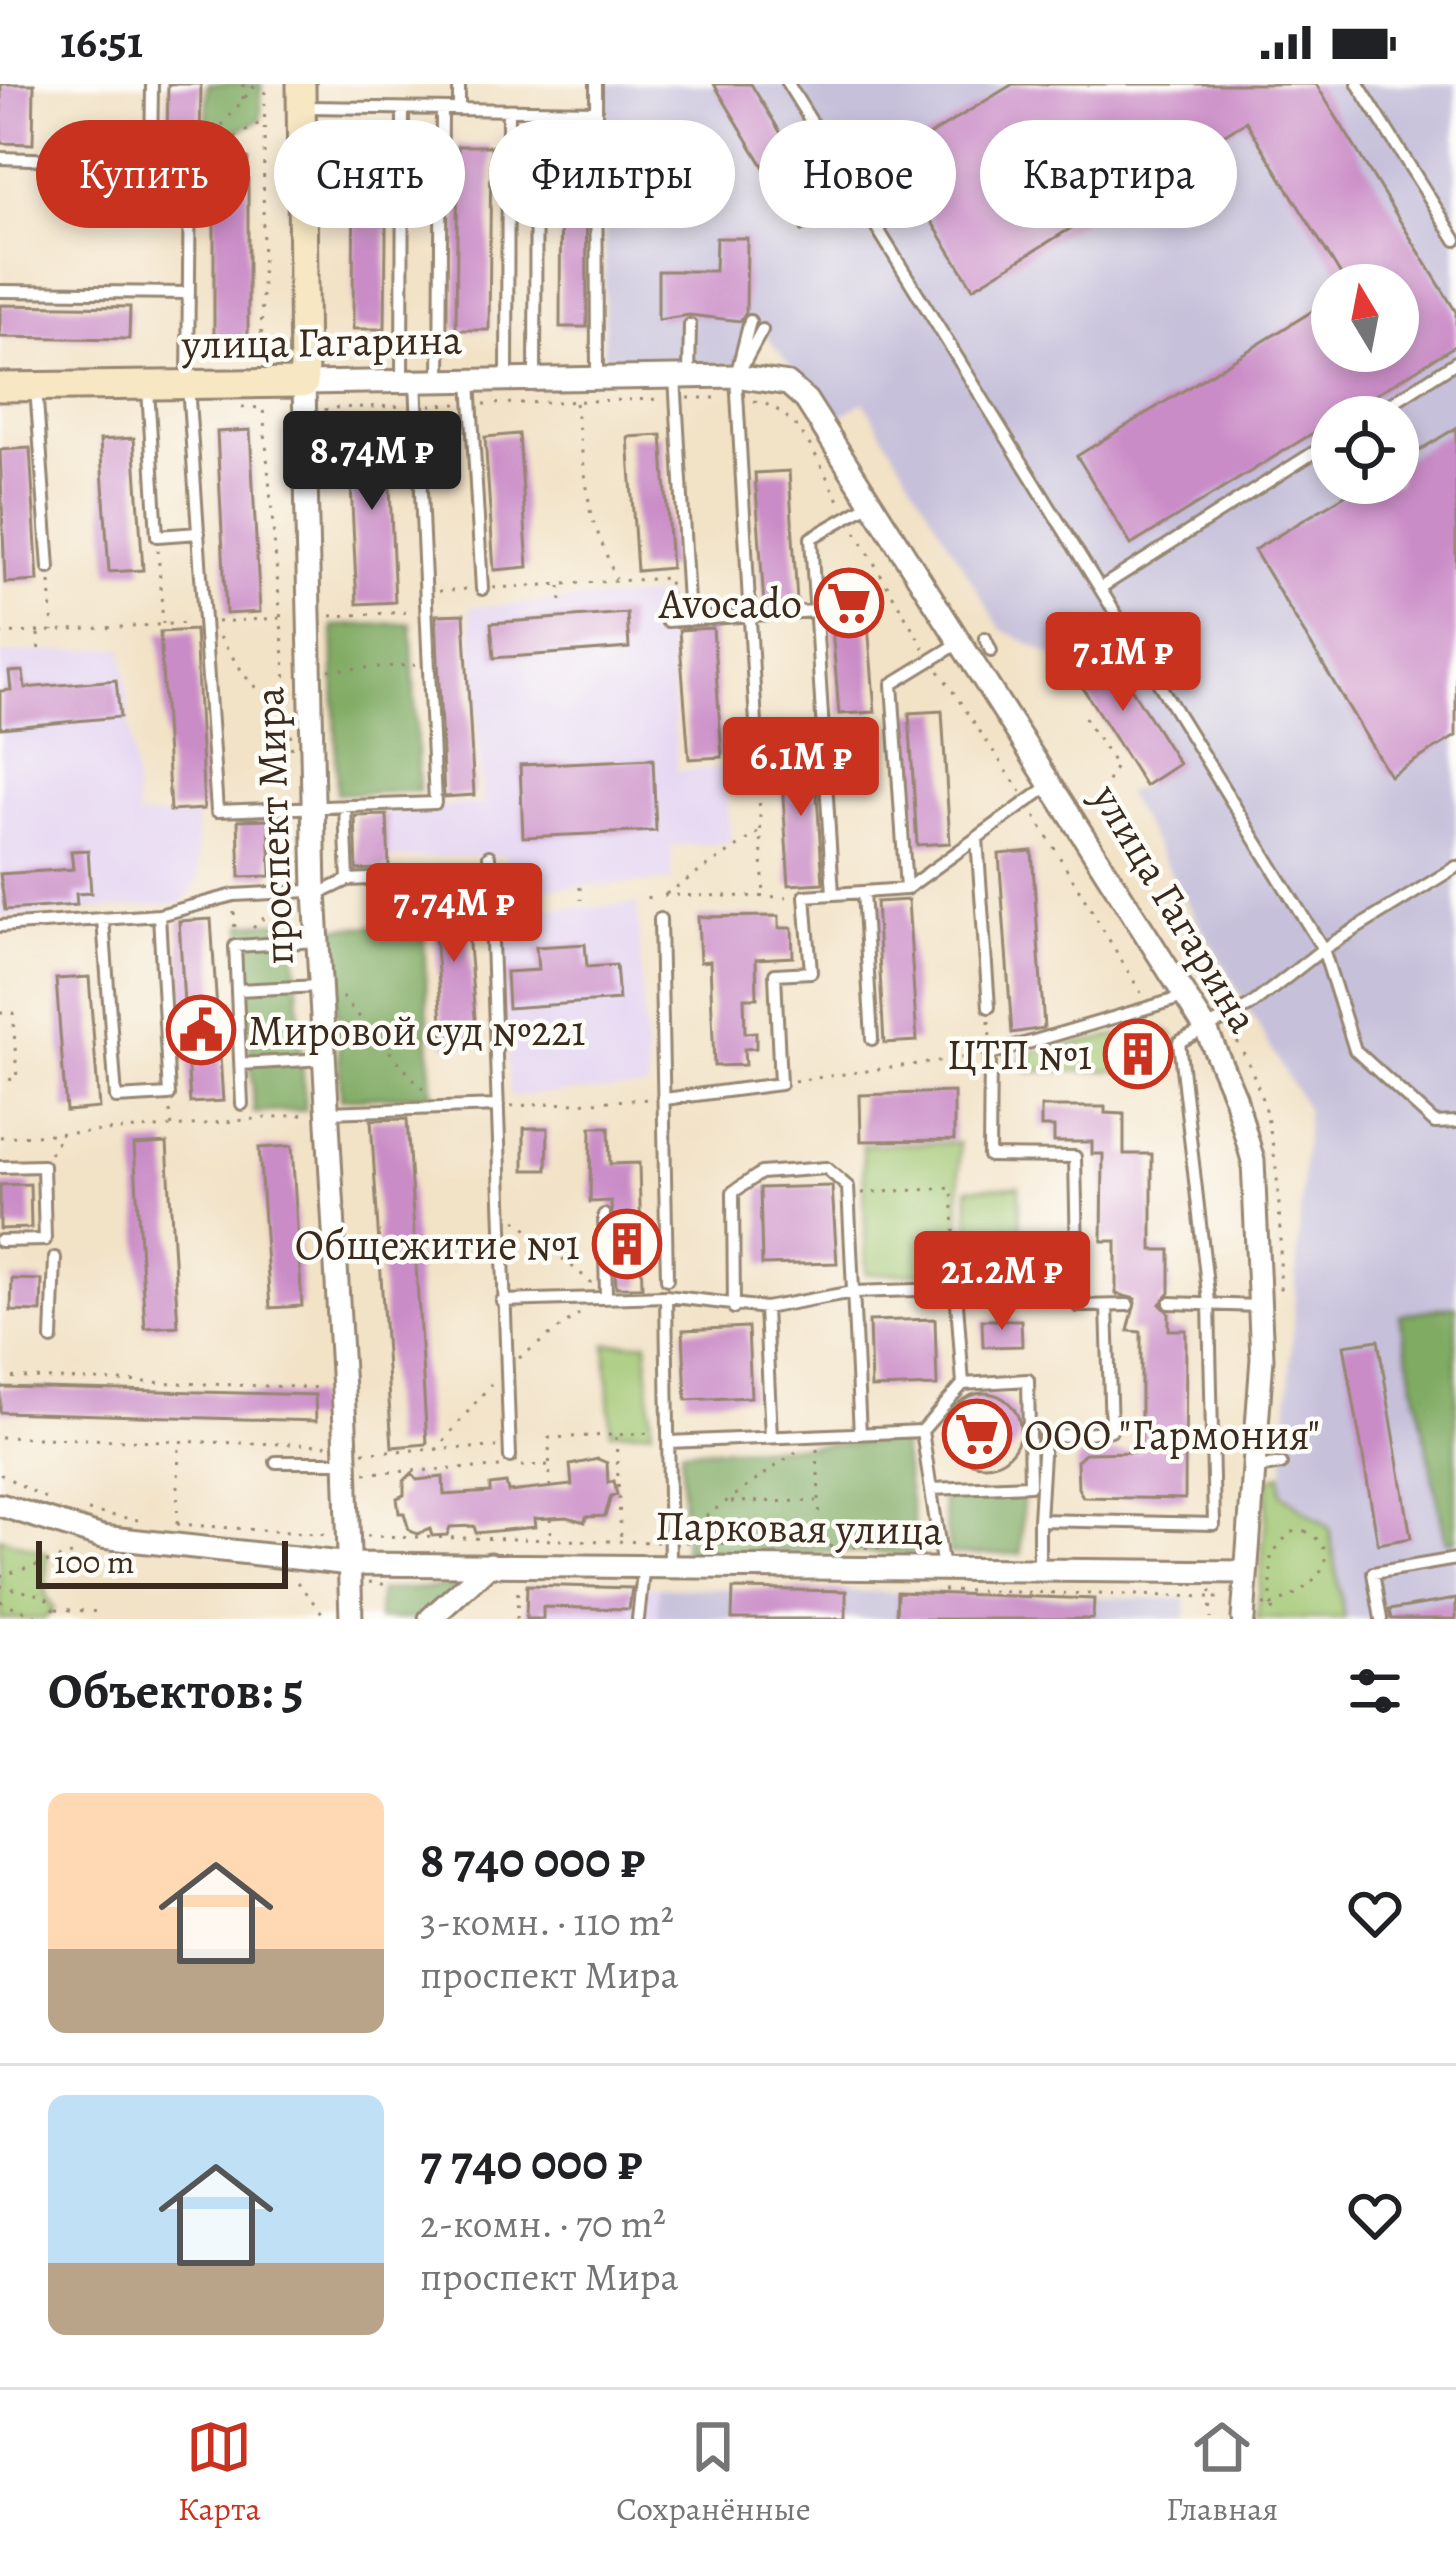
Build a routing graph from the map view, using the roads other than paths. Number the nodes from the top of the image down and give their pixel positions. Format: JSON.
{"nodes":[{"id":1,"x":152,"y":84,"type":"edge"},
{"id":2,"x":459,"y":84,"type":"edge"},
{"id":3,"x":596,"y":84,"type":"edge"},
{"id":4,"x":788,"y":84,"type":"edge"},
{"id":5,"x":1358,"y":84,"type":"edge"},
{"id":6,"x":301,"y":96,"type":"edge"},
{"id":7,"x":403,"y":109,"type":"junction"},
{"id":8,"x":442,"y":109,"type":"junction"},
{"id":9,"x":459,"y":109,"type":"junction"},
{"id":10,"x":508,"y":110,"type":"junction"},
{"id":11,"x":536,"y":110,"type":"junction"},
{"id":12,"x":596,"y":111,"type":"junction"},
{"id":13,"x":152,"y":120,"type":"edge"},
{"id":14,"x":0,"y":158,"type":"edge"},
{"id":15,"x":36,"y":159,"type":"edge"},
{"id":16,"x":190,"y":228,"type":"edge"},
{"id":17,"x":1456,"y":239,"type":"edge"},
{"id":18,"x":0,"y":291,"type":"edge"},
{"id":19,"x":189,"y":293,"type":"junction"},
{"id":20,"x":750,"y":321,"type":"dead end"},
{"id":21,"x":690,"y":325,"type":"dead end"},
{"id":22,"x":762,"y":330,"type":"dead end"},
{"id":23,"x":1456,"y":362,"type":"edge"},
{"id":24,"x":682,"y":375,"type":"junction"},
{"id":25,"x":736,"y":376,"type":"junction"},
{"id":26,"x":597,"y":378,"type":"junction"},
{"id":27,"x":470,"y":380,"type":"junction"},
{"id":28,"x":507,"y":380,"type":"junction"},
{"id":29,"x":536,"y":380,"type":"junction"},
{"id":30,"x":409,"y":381,"type":"junction"},
{"id":31,"x":440,"y":381,"type":"junction"},
{"id":32,"x":304,"y":383,"type":"junction"},
{"id":33,"x":188,"y":385,"type":"junction"},
{"id":34,"x":148,"y":386,"type":"junction"},
{"id":35,"x":0,"y":387,"type":"edge"},
{"id":36,"x":36,"y":387,"type":"junction"},
{"id":37,"x":1403,"y":396,"type":"edge"},
{"id":38,"x":1311,"y":454,"type":"edge"},
{"id":39,"x":872,"y":502,"type":"junction"},
{"id":40,"x":199,"y":533,"type":"junction"},
{"id":41,"x":49,"y":568,"type":"road end"},
{"id":42,"x":1100,"y":588,"type":"junction"},
{"id":43,"x":482,"y":589,"type":"road end"},
{"id":44,"x":815,"y":610,"type":"junction"},
{"id":45,"x":750,"y":615,"type":"junction"},
{"id":46,"x":689,"y":620,"type":"junction"},
{"id":47,"x":670,"y":621,"type":"road end"},
{"id":48,"x":985,"y":638,"type":"dead end"},
{"id":49,"x":961,"y":642,"type":"junction"},
{"id":50,"x":992,"y":651,"type":"dead end"},
{"id":51,"x":757,"y":741,"type":"road end"},
{"id":52,"x":1052,"y":784,"type":"junction"},
{"id":53,"x":346,"y":806,"type":"junction"},
{"id":54,"x":298,"y":808,"type":"junction"},
{"id":55,"x":977,"y":838,"type":"junction"},
{"id":56,"x":489,"y":856,"type":"dead end"},
{"id":57,"x":1456,"y":867,"type":"edge"},
{"id":58,"x":499,"y":873,"type":"junction"},
{"id":59,"x":348,"y":880,"type":"junction"},
{"id":60,"x":906,"y":889,"type":"junction"},
{"id":61,"x":302,"y":892,"type":"junction"},
{"id":62,"x":863,"y":892,"type":"junction"},
{"id":63,"x":833,"y":894,"type":"junction"},
{"id":64,"x":504,"y":912,"type":"dead end"},
{"id":65,"x":159,"y":915,"type":"junction"},
{"id":66,"x":103,"y":919,"type":"junction"},
{"id":67,"x":660,"y":920,"type":"dead end"},
{"id":68,"x":0,"y":926,"type":"edge"},
{"id":69,"x":317,"y":941,"type":"junction"},
{"id":70,"x":1323,"y":949,"type":"junction"},
{"id":71,"x":327,"y":986,"type":"junction"},
{"id":72,"x":237,"y":991,"type":"junction"},
{"id":73,"x":1188,"y":996,"type":"junction"},
{"id":74,"x":989,"y":1007,"type":"road end"},
{"id":75,"x":1216,"y":1025,"type":"junction"},
{"id":76,"x":872,"y":1039,"type":"road end"},
{"id":77,"x":324,"y":1059,"type":"junction"},
{"id":78,"x":241,"y":1064,"type":"junction"},
{"id":79,"x":665,"y":1099,"type":"junction"},
{"id":80,"x":242,"y":1104,"type":"dead end"},
{"id":81,"x":499,"y":1106,"type":"junction"},
{"id":82,"x":327,"y":1112,"type":"junction"},
{"id":83,"x":1456,"y":1122,"type":"edge"},
{"id":84,"x":0,"y":1167,"type":"edge"},
{"id":85,"x":604,"y":1214,"type":"dead end"},
{"id":86,"x":0,"y":1240,"type":"edge"},
{"id":87,"x":55,"y":1258,"type":"dead end"},
{"id":88,"x":667,"y":1279,"type":"dead end"},
{"id":89,"x":1012,"y":1287,"type":"dead end"},
{"id":90,"x":956,"y":1289,"type":"junction"},
{"id":91,"x":853,"y":1292,"type":"junction"},
{"id":92,"x":606,"y":1295,"type":"junction"},
{"id":93,"x":666,"y":1296,"type":"junction"},
{"id":94,"x":502,"y":1301,"type":"junction"},
{"id":95,"x":1269,"y":1301,"type":"junction"},
{"id":96,"x":1209,"y":1302,"type":"junction"},
{"id":97,"x":1169,"y":1304,"type":"dead end"},
{"id":98,"x":1128,"y":1305,"type":"dead end"},
{"id":99,"x":1108,"y":1306,"type":"junction"},
{"id":100,"x":734,"y":1308,"type":"junction"},
{"id":101,"x":765,"y":1309,"type":"junction"},
{"id":102,"x":52,"y":1339,"type":"dead end"},
{"id":103,"x":963,"y":1384,"type":"junction"},
{"id":104,"x":922,"y":1431,"type":"junction"},
{"id":105,"x":1029,"y":1432,"type":"junction"},
{"id":106,"x":860,"y":1434,"type":"junction"},
{"id":107,"x":669,"y":1437,"type":"junction"},
{"id":108,"x":771,"y":1437,"type":"junction"},
{"id":109,"x":1044,"y":1438,"type":"junction"},
{"id":110,"x":510,"y":1457,"type":"dead end"},
{"id":111,"x":354,"y":1459,"type":"junction"},
{"id":112,"x":276,"y":1462,"type":"dead end"},
{"id":113,"x":1282,"y":1464,"type":"dead end"},
{"id":114,"x":1257,"y":1468,"type":"junction"},
{"id":115,"x":931,"y":1489,"type":"junction"},
{"id":116,"x":0,"y":1504,"type":"edge"},
{"id":117,"x":1039,"y":1520,"type":"junction"},
{"id":118,"x":670,"y":1552,"type":"junction"},
{"id":119,"x":1456,"y":1559,"type":"edge"},
{"id":120,"x":644,"y":1563,"type":"junction"},
{"id":121,"x":350,"y":1564,"type":"junction"},
{"id":122,"x":490,"y":1564,"type":"junction"},
{"id":123,"x":943,"y":1569,"type":"junction"},
{"id":124,"x":1039,"y":1570,"type":"junction"},
{"id":125,"x":1246,"y":1572,"type":"junction"},
{"id":126,"x":1249,"y":1612,"type":"edge"},
{"id":127,"x":350,"y":1619,"type":"edge"},
{"id":128,"x":430,"y":1619,"type":"edge"},
{"id":129,"x":638,"y":1619,"type":"edge"},
{"id":130,"x":1381,"y":1619,"type":"edge"}],
"edges":[{"from":1,"to":13,"type":"lane"},
{"from":2,"to":9,"type":"lane"},
{"from":3,"to":12,"type":"lane"},
{"from":4,"to":42,"type":"lane"},
{"from":5,"to":17,"type":"lane"},
{"from":6,"to":7,"type":"lane"},
{"from":6,"to":32,"type":"street","name":"проспект Мира"},
{"from":7,"to":8,"type":"lane"},
{"from":7,"to":30,"type":"lane"},
{"from":8,"to":9,"type":"lane"},
{"from":8,"to":31,"type":"lane"},
{"from":9,"to":10,"type":"lane"},
{"from":10,"to":11,"type":"lane"},
{"from":10,"to":28,"type":"lane"},
{"from":11,"to":12,"type":"lane"},
{"from":11,"to":29,"type":"lane"},
{"from":12,"to":26,"type":"lane"},
{"from":14,"to":15,"type":"lane"},
{"from":16,"to":19,"type":"lane"},
{"from":18,"to":19,"type":"lane"},
{"from":19,"to":33,"type":"lane"},
{"from":20,"to":25,"type":"lane"},
{"from":21,"to":24,"type":"lane"},
{"from":22,"to":25,"type":"lane"},
{"from":23,"to":37,"type":"lane"},
{"from":24,"to":25,"type":"street","name":"улица Гагарина"},
{"from":24,"to":26,"type":"street","name":"улица Гагарина"},
{"from":24,"to":46,"type":"lane"},
{"from":25,"to":39,"type":"street","name":"улица Гагарина"},
{"from":25,"to":45,"type":"lane"},
{"from":26,"to":29,"type":"street","name":"улица Гагарина"},
{"from":27,"to":28,"type":"street","name":"улица Гагарина"},
{"from":27,"to":31,"type":"street","name":"улица Гагарина"},
{"from":27,"to":43,"type":"lane"},
{"from":28,"to":29,"type":"street","name":"улица Гагарина"},
{"from":30,"to":31,"type":"street","name":"улица Гагарина"},
{"from":30,"to":32,"type":"street","name":"улица Гагарина"},
{"from":30,"to":53,"type":"lane"},
{"from":32,"to":33,"type":"street","name":"улица Гагарина"},
{"from":32,"to":54,"type":"street","name":"проспект Мира"},
{"from":33,"to":34,"type":"street","name":"улица Гагарина"},
{"from":33,"to":40,"type":"lane"},
{"from":34,"to":36,"type":"street","name":"улица Гагарина"},
{"from":34,"to":40,"type":"lane"},
{"from":35,"to":36,"type":"street","name":"улица Гагарина"},
{"from":36,"to":41,"type":"lane"},
{"from":38,"to":42,"type":"lane"},
{"from":39,"to":44,"type":"lane"},
{"from":39,"to":49,"type":"street","name":"улица Гагарина"},
{"from":40,"to":54,"type":"lane"},
{"from":42,"to":70,"type":"lane"},
{"from":44,"to":45,"type":"lane"},
{"from":44,"to":63,"type":"lane"},
{"from":45,"to":46,"type":"lane"},
{"from":45,"to":51,"type":"lane"},
{"from":46,"to":47,"type":"lane"},
{"from":48,"to":50,"type":"lane"},
{"from":49,"to":52,"type":"street","name":"улица Гагарина"},
{"from":49,"to":60,"type":"lane"},
{"from":52,"to":55,"type":"lane"},
{"from":52,"to":73,"type":"street","name":"улица Гагарина"},
{"from":53,"to":54,"type":"lane"},
{"from":53,"to":59,"type":"lane"},
{"from":54,"to":61,"type":"street","name":"проспект Мира"},
{"from":55,"to":60,"type":"lane"},
{"from":55,"to":74,"type":"lane"},
{"from":56,"to":58,"type":"lane"},
{"from":57,"to":70,"type":"lane"},
{"from":58,"to":59,"type":"lane"},
{"from":58,"to":64,"type":"lane"},
{"from":58,"to":81,"type":"lane"},
{"from":59,"to":61,"type":"lane"},
{"from":60,"to":62,"type":"lane"},
{"from":61,"to":65,"type":"lane"},
{"from":61,"to":69,"type":"street","name":"проспект Мира"},
{"from":62,"to":63,"type":"lane"},
{"from":62,"to":76,"type":"lane"},
{"from":63,"to":79,"type":"lane"},
{"from":65,"to":66,"type":"lane"},
{"from":65,"to":66,"type":"lane"},
{"from":66,"to":68,"type":"lane"},
{"from":67,"to":79,"type":"lane"},
{"from":69,"to":71,"type":"street","name":"проспект Мира"},
{"from":69,"to":72,"type":"lane"},
{"from":70,"to":75,"type":"lane"},
{"from":70,"to":83,"type":"lane"},
{"from":71,"to":72,"type":"lane"},
{"from":71,"to":77,"type":"street","name":"проспект Мира"},
{"from":72,"to":78,"type":"lane"},
{"from":73,"to":75,"type":"street","name":"улица Гагарина"},
{"from":73,"to":99,"type":"lane"},
{"from":75,"to":95,"type":"street","name":"улица Гагарина"},
{"from":75,"to":96,"type":"lane"},
{"from":77,"to":78,"type":"lane"},
{"from":77,"to":82,"type":"street","name":"проспект Мира"},
{"from":78,"to":80,"type":"lane"},
{"from":79,"to":88,"type":"lane"},
{"from":81,"to":82,"type":"lane"},
{"from":81,"to":94,"type":"lane"},
{"from":82,"to":111,"type":"street","name":"проспект Мира"},
{"from":84,"to":86,"type":"lane"},
{"from":85,"to":92,"type":"lane"},
{"from":87,"to":102,"type":"lane"},
{"from":89,"to":90,"type":"lane"},
{"from":90,"to":91,"type":"lane"},
{"from":90,"to":103,"type":"lane"},
{"from":91,"to":100,"type":"lane"},
{"from":91,"to":101,"type":"lane"},
{"from":91,"to":106,"type":"lane"},
{"from":92,"to":93,"type":"lane"},
{"from":92,"to":94,"type":"lane"},
{"from":93,"to":100,"type":"lane"},
{"from":93,"to":107,"type":"lane"},
{"from":94,"to":110,"type":"lane"},
{"from":95,"to":96,"type":"lane"},
{"from":95,"to":114,"type":"street","name":"улица Гагарина"},
{"from":96,"to":97,"type":"lane"},
{"from":96,"to":117,"type":"lane"},
{"from":98,"to":99,"type":"lane"},
{"from":99,"to":109,"type":"lane"},
{"from":100,"to":101,"type":"lane"},
{"from":101,"to":108,"type":"lane"},
{"from":103,"to":104,"type":"lane"},
{"from":103,"to":105,"type":"lane"},
{"from":104,"to":106,"type":"lane"},
{"from":104,"to":115,"type":"lane"},
{"from":105,"to":109,"type":"lane"},
{"from":105,"to":115,"type":"lane"},
{"from":106,"to":108,"type":"lane"},
{"from":107,"to":108,"type":"lane"},
{"from":107,"to":118,"type":"lane"},
{"from":109,"to":117,"type":"lane"},
{"from":111,"to":112,"type":"lane"},
{"from":111,"to":121,"type":"street","name":"проспект Мира"},
{"from":113,"to":114,"type":"lane"},
{"from":114,"to":125,"type":"street","name":"улица Гагарина"},
{"from":115,"to":123,"type":"lane"},
{"from":116,"to":121,"type":"street","name":"Парковая улица"},
{"from":117,"to":124,"type":"lane"},
{"from":118,"to":120,"type":"street","name":"Парковая улица"},
{"from":118,"to":123,"type":"street","name":"Парковая улица"},
{"from":119,"to":130,"type":"lane"},
{"from":120,"to":122,"type":"street","name":"Парковая улица"},
{"from":120,"to":129,"type":"lane"},
{"from":121,"to":122,"type":"street","name":"Парковая улица"},
{"from":121,"to":127,"type":"street","name":"проспект Мира"},
{"from":122,"to":128,"type":"street"},
{"from":123,"to":124,"type":"street","name":"Парковая улица"},
{"from":124,"to":125,"type":"street","name":"Парковая улица"},
{"from":125,"to":126,"type":"street","name":"улица Гагарина"}]}
